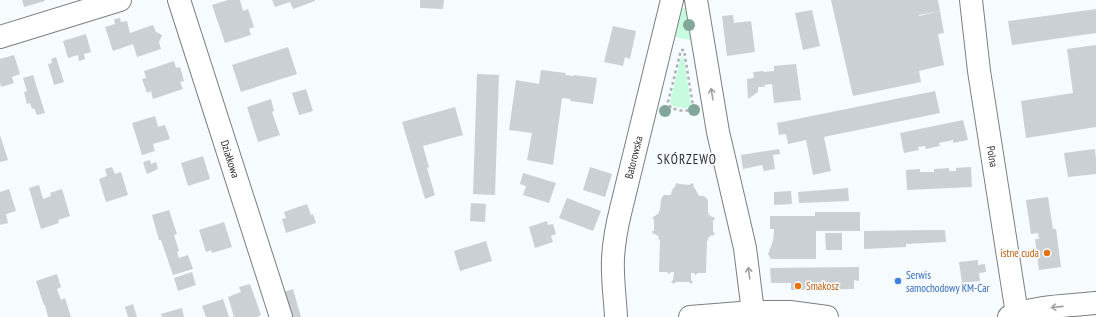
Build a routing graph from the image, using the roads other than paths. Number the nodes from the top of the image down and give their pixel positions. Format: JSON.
{"nodes":[{"id":1,"x":120,"y":0,"type":"edge"},
{"id":2,"x":179,"y":0,"type":"edge"},
{"id":3,"x":672,"y":0,"type":"edge"},
{"id":4,"x":696,"y":0,"type":"edge"},
{"id":5,"x":971,"y":0,"type":"edge"},
{"id":6,"x":0,"y":37,"type":"edge"},
{"id":7,"x":1096,"y":303,"type":"edge"},
{"id":8,"x":753,"y":312,"type":"junction"},
{"id":9,"x":1013,"y":315,"type":"edge"},
{"id":10,"x":1096,"y":316,"type":"edge"},
{"id":11,"x":281,"y":317,"type":"edge"},
{"id":12,"x":616,"y":317,"type":"edge"},
{"id":13,"x":690,"y":317,"type":"edge"},
{"id":14,"x":827,"y":317,"type":"edge"},
{"id":15,"x":1086,"y":317,"type":"edge"}],
"edges":[{"from":1,"to":6,"type":"street"},
{"from":2,"to":11,"type":"street","name":"Działkowa"},
{"from":3,"to":12,"type":"street","name":"Batorowska"},
{"from":8,"to":4,"type":"street","one_way":true},
{"from":5,"to":9,"type":"street","name":"Polna"},
{"from":7,"to":9,"type":"street","one_way":true},
{"from":8,"to":13,"type":"street"},
{"from":8,"to":14,"type":"street"},
{"from":10,"to":15,"type":"street"}]}
